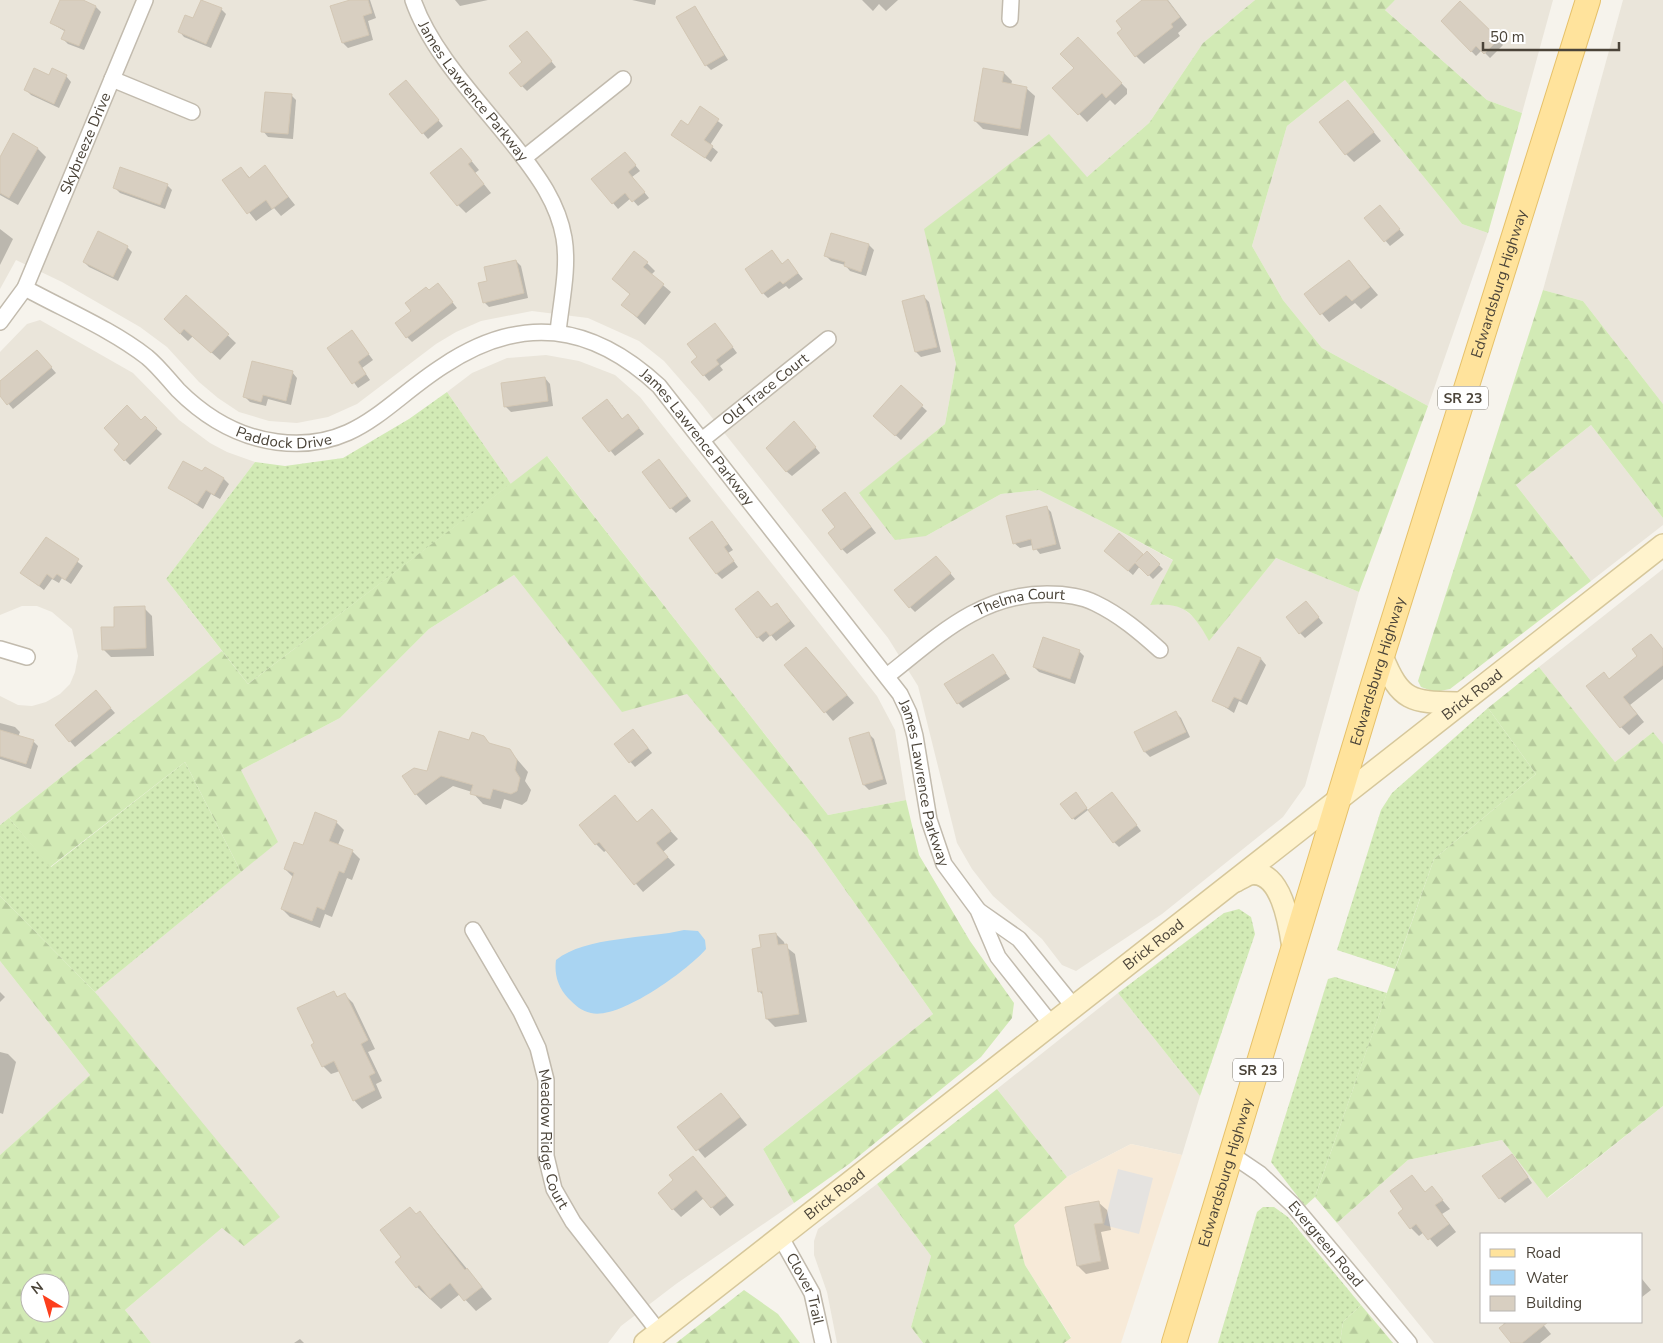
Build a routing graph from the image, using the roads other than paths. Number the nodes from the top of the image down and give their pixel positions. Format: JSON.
{"nodes":[{"id":1,"x":145,"y":0,"type":"edge"},
{"id":2,"x":413,"y":0,"type":"edge"},
{"id":3,"x":1011,"y":0,"type":"edge"},
{"id":4,"x":1588,"y":0,"type":"edge"},
{"id":5,"x":1010,"y":19,"type":"dead end"},
{"id":6,"x":112,"y":79,"type":"junction"},
{"id":7,"x":623,"y":79,"type":"dead end"},
{"id":8,"x":192,"y":112,"type":"dead end"},
{"id":9,"x":524,"y":158,"type":"junction"},
{"id":10,"x":25,"y":288,"type":"junction"},
{"id":11,"x":0,"y":322,"type":"edge"},
{"id":12,"x":558,"y":332,"type":"junction"},
{"id":13,"x":828,"y":339,"type":"dead end"},
{"id":14,"x":702,"y":440,"type":"junction"},
{"id":15,"x":1663,"y":545,"type":"edge"},
{"id":16,"x":0,"y":649,"type":"edge"},
{"id":17,"x":1160,"y":650,"type":"dead end"},
{"id":18,"x":1382,"y":656,"type":"junction"},
{"id":19,"x":27,"y":657,"type":"dead end"},
{"id":20,"x":887,"y":676,"type":"junction"},
{"id":21,"x":1460,"y":703,"type":"junction"},
{"id":22,"x":1339,"y":797,"type":"junction"},
{"id":23,"x":1229,"y":884,"type":"junction"},
{"id":24,"x":978,"y":910,"type":"junction"},
{"id":25,"x":473,"y":930,"type":"dead end"},
{"id":26,"x":1293,"y":953,"type":"junction"},
{"id":27,"x":1074,"y":1007,"type":"junction"},
{"id":28,"x":1051,"y":1024,"type":"junction"},
{"id":29,"x":1232,"y":1155,"type":"junction"},
{"id":30,"x":780,"y":1236,"type":"junction"},
{"id":31,"x":652,"y":1337,"type":"edge"},
{"id":32,"x":823,"y":1343,"type":"edge"},
{"id":33,"x":1174,"y":1343,"type":"edge"},
{"id":34,"x":1409,"y":1343,"type":"edge"}],
"edges":[{"from":1,"to":6,"type":"street","name":"Skybreeze Drive"},
{"from":2,"to":9,"type":"street","name":"James Lawrence Parkway"},
{"from":3,"to":5,"type":"street"},
{"from":4,"to":18,"type":"main road","name":"Edwardsburg Highway","number":"SR 23"},
{"from":6,"to":8,"type":"street"},
{"from":6,"to":10,"type":"street","name":"Skybreeze Drive"},
{"from":7,"to":9,"type":"street"},
{"from":9,"to":12,"type":"street","name":"James Lawrence Parkway"},
{"from":10,"to":11,"type":"street","name":"Skybreeze Drive"},
{"from":10,"to":12,"type":"street","name":"Paddock Drive"},
{"from":12,"to":14,"type":"street","name":"James Lawrence Parkway"},
{"from":13,"to":14,"type":"street","name":"Old Trace Court"},
{"from":14,"to":20,"type":"street","name":"James Lawrence Parkway"},
{"from":15,"to":21,"type":"street","name":"Brick Road"},
{"from":16,"to":19,"type":"street"},
{"from":17,"to":20,"type":"street","name":"Thelma Court"},
{"from":18,"to":21,"type":"street"},
{"from":18,"to":22,"type":"main road","name":"Edwardsburg Highway","number":"SR 23"},
{"from":20,"to":24,"type":"street","name":"James Lawrence Parkway"},
{"from":21,"to":22,"type":"street","name":"Brick Road"},
{"from":22,"to":23,"type":"street","name":"Brick Road"},
{"from":22,"to":26,"type":"main road","name":"Edwardsburg Highway","number":"SR 23"},
{"from":23,"to":26,"type":"street"},
{"from":23,"to":27,"type":"street","name":"Brick Road"},
{"from":24,"to":27,"type":"street","name":"James Lawrence Parkway"},
{"from":24,"to":28,"type":"street","name":"James Lawrence Parkway"},
{"from":25,"to":31,"type":"street","name":"Meadow Ridge Court"},
{"from":26,"to":29,"type":"main road","name":"Edwardsburg Highway","number":"SR 23"},
{"from":27,"to":28,"type":"street","name":"Brick Road"},
{"from":28,"to":30,"type":"street","name":"Brick Road"},
{"from":29,"to":33,"type":"main road","name":"Edwardsburg Highway","number":"SR 23"},
{"from":29,"to":34,"type":"street","name":"Evergreen Road"},
{"from":30,"to":31,"type":"street","name":"Brick Road"},
{"from":30,"to":32,"type":"street","name":"Clover Trail"}]}
